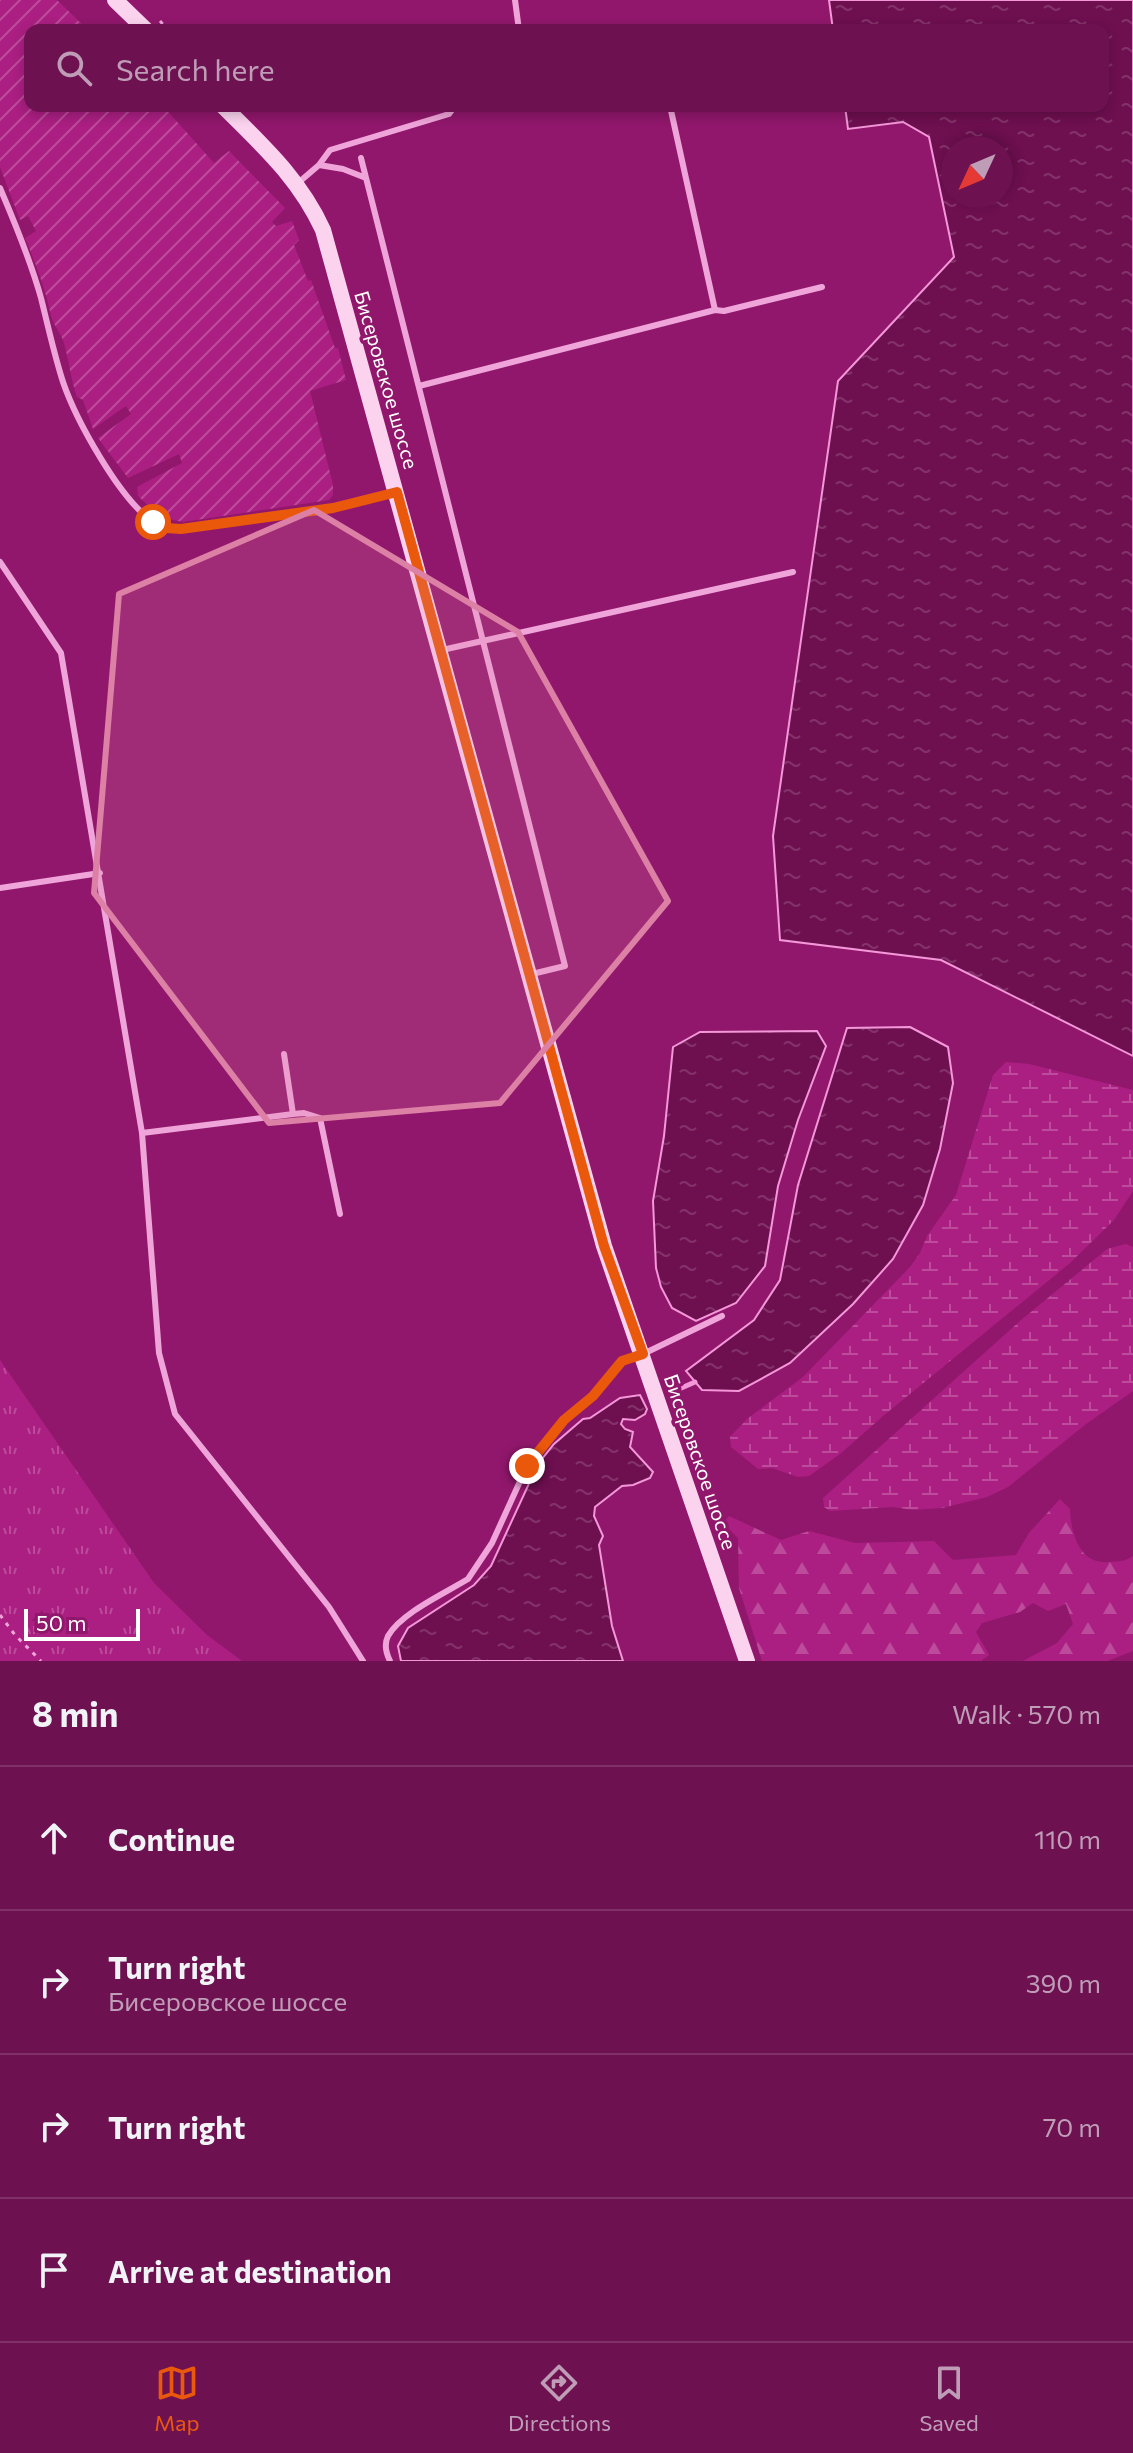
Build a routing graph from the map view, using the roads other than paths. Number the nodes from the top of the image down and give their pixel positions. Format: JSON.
{"nodes":[{"id":1,"x":115,"y":0,"type":"edge"},
{"id":2,"x":515,"y":0,"type":"edge"},
{"id":3,"x":140,"y":24,"type":"edge"},
{"id":4,"x":518,"y":24,"type":"edge"},
{"id":5,"x":229,"y":112,"type":"edge"},
{"id":6,"x":450,"y":112,"type":"edge"},
{"id":7,"x":671,"y":112,"type":"edge"},
{"id":8,"x":361,"y":158,"type":"dead end"},
{"id":9,"x":319,"y":165,"type":"junction"},
{"id":10,"x":366,"y":178,"type":"junction"},
{"id":11,"x":297,"y":183,"type":"junction"},
{"id":12,"x":0,"y":188,"type":"edge"},
{"id":13,"x":822,"y":287,"type":"dead end"},
{"id":14,"x":715,"y":310,"type":"junction"},
{"id":15,"x":419,"y":386,"type":"junction"},
{"id":16,"x":397,"y":492,"type":"junction"},
{"id":17,"x":0,"y":562,"type":"edge"},
{"id":18,"x":793,"y":572,"type":"dead end"},
{"id":19,"x":483,"y":639,"type":"junction"},
{"id":20,"x":441,"y":650,"type":"junction"},
{"id":21,"x":100,"y":873,"type":"junction"},
{"id":22,"x":0,"y":888,"type":"edge"},
{"id":23,"x":529,"y":975,"type":"junction"},
{"id":24,"x":284,"y":1054,"type":"dead end"},
{"id":25,"x":293,"y":1114,"type":"junction"},
{"id":26,"x":142,"y":1133,"type":"junction"},
{"id":27,"x":340,"y":1214,"type":"dead end"},
{"id":28,"x":722,"y":1316,"type":"dead end"},
{"id":29,"x":643,"y":1354,"type":"junction"},
{"id":30,"x":363,"y":1661,"type":"edge"},
{"id":31,"x":390,"y":1661,"type":"edge"},
{"id":32,"x":747,"y":1661,"type":"edge"}],
"edges":[{"from":1,"to":3,"type":"main road"},
{"from":2,"to":4,"type":"lane"},
{"from":5,"to":11,"type":"main road","name":"Бисеровское шоссе"},
{"from":6,"to":9,"type":"lane"},
{"from":7,"to":14,"type":"lane"},
{"from":8,"to":10,"type":"lane"},
{"from":9,"to":10,"type":"lane"},
{"from":9,"to":11,"type":"lane"},
{"from":10,"to":15,"type":"lane"},
{"from":11,"to":16,"type":"main road","name":"Бисеровское шоссе"},
{"from":12,"to":16,"type":"lane"},
{"from":13,"to":14,"type":"lane"},
{"from":14,"to":15,"type":"lane"},
{"from":15,"to":19,"type":"lane"},
{"from":16,"to":20,"type":"main road","name":"Бисеровское шоссе"},
{"from":17,"to":21,"type":"lane"},
{"from":18,"to":19,"type":"lane"},
{"from":19,"to":20,"type":"lane"},
{"from":19,"to":23,"type":"lane"},
{"from":20,"to":23,"type":"main road","name":"Бисеровское шоссе"},
{"from":21,"to":22,"type":"lane"},
{"from":21,"to":26,"type":"lane"},
{"from":23,"to":29,"type":"main road","name":"Бисеровское шоссе"},
{"from":24,"to":25,"type":"lane"},
{"from":25,"to":26,"type":"lane"},
{"from":25,"to":27,"type":"lane"},
{"from":26,"to":30,"type":"lane"},
{"from":28,"to":29,"type":"lane"},
{"from":29,"to":31,"type":"lane"},
{"from":29,"to":32,"type":"main road","name":"Бисеровское шоссе"}]}
